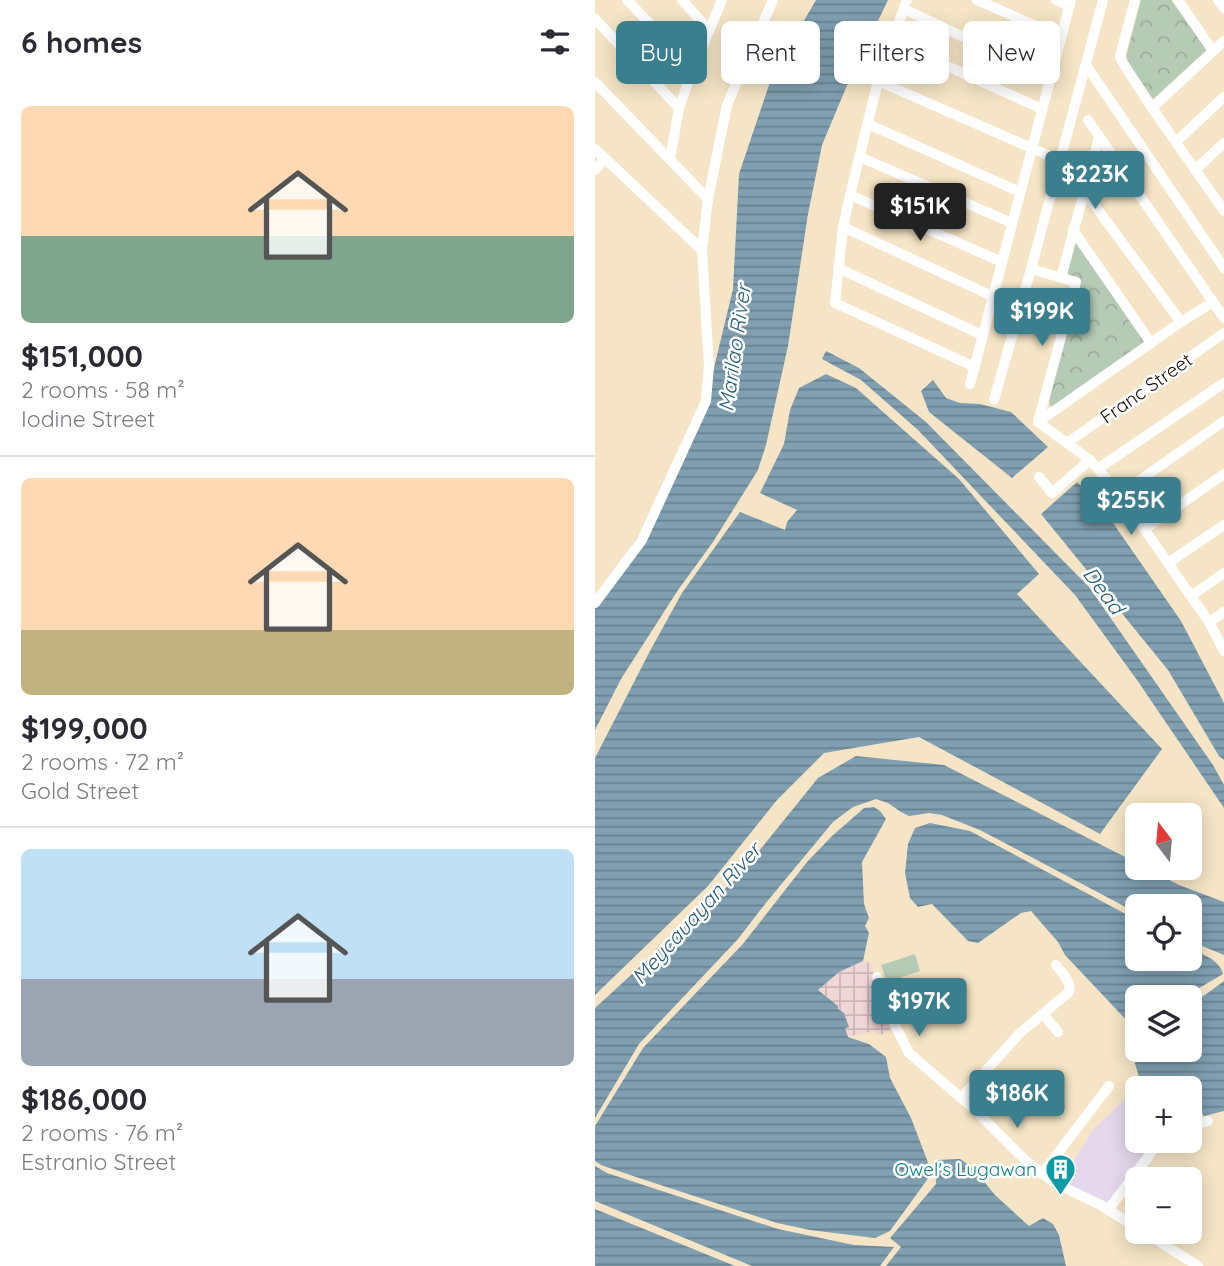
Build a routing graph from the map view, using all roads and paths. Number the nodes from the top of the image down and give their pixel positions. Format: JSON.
{"nodes":[{"id":1,"x":627,"y":0,"type":"edge"},
{"id":2,"x":682,"y":0,"type":"edge"},
{"id":3,"x":722,"y":0,"type":"edge"},
{"id":4,"x":773,"y":0,"type":"edge"},
{"id":5,"x":977,"y":0,"type":"edge"},
{"id":6,"x":1056,"y":0,"type":"edge"},
{"id":7,"x":1103,"y":0,"type":"edge"},
{"id":8,"x":1135,"y":0,"type":"edge"},
{"id":9,"x":1178,"y":0,"type":"edge"},
{"id":10,"x":1218,"y":0,"type":"edge"},
{"id":11,"x":1070,"y":3,"type":"edge"},
{"id":12,"x":905,"y":5,"type":"edge"},
{"id":13,"x":1224,"y":8,"type":"edge"},
{"id":14,"x":595,"y":19,"type":"edge"},
{"id":15,"x":647,"y":21,"type":"edge"},
{"id":16,"x":709,"y":30,"type":"junction"},
{"id":17,"x":963,"y":34,"type":"edge"},
{"id":18,"x":707,"y":35,"type":"edge"},
{"id":19,"x":1061,"y":37,"type":"junction"},
{"id":20,"x":1060,"y":41,"type":"edge"},
{"id":21,"x":1224,"y":41,"type":"edge"},
{"id":22,"x":1213,"y":51,"type":"junction"},
{"id":23,"x":1086,"y":65,"type":"junction"},
{"id":24,"x":949,"y":67,"type":"edge"},
{"id":25,"x":595,"y":82,"type":"edge"},
{"id":26,"x":688,"y":84,"type":"edge"},
{"id":27,"x":877,"y":84,"type":"edge"},
{"id":28,"x":887,"y":84,"type":"edge"},
{"id":29,"x":1048,"y":84,"type":"edge"},
{"id":30,"x":1224,"y":97,"type":"edge"},
{"id":31,"x":679,"y":108,"type":"junction"},
{"id":32,"x":1152,"y":108,"type":"junction"},
{"id":33,"x":1042,"y":110,"type":"junction"},
{"id":34,"x":1088,"y":120,"type":"dead end"},
{"id":35,"x":868,"y":124,"type":"junction"},
{"id":36,"x":1099,"y":136,"type":"junction"},
{"id":37,"x":1176,"y":142,"type":"junction"},
{"id":38,"x":1224,"y":143,"type":"edge"},
{"id":39,"x":595,"y":149,"type":"edge"},
{"id":40,"x":1032,"y":149,"type":"junction"},
{"id":41,"x":860,"y":157,"type":"junction"},
{"id":42,"x":605,"y":159,"type":"junction"},
{"id":43,"x":670,"y":159,"type":"junction"},
{"id":44,"x":1059,"y":160,"type":"junction"},
{"id":45,"x":595,"y":170,"type":"edge"},
{"id":46,"x":1195,"y":170,"type":"junction"},
{"id":47,"x":1084,"y":191,"type":"junction"},
{"id":48,"x":1020,"y":192,"type":"junction"},
{"id":49,"x":851,"y":195,"type":"junction"},
{"id":50,"x":708,"y":199,"type":"junction"},
{"id":51,"x":1222,"y":205,"type":"edge"},
{"id":52,"x":1012,"y":223,"type":"junction"},
{"id":53,"x":843,"y":227,"type":"junction"},
{"id":54,"x":1073,"y":230,"type":"junction"},
{"id":55,"x":702,"y":250,"type":"junction"},
{"id":56,"x":1002,"y":262,"type":"junction"},
{"id":57,"x":838,"y":268,"type":"junction"},
{"id":58,"x":1224,"y":268,"type":"edge"},
{"id":59,"x":1031,"y":269,"type":"junction"},
{"id":60,"x":1061,"y":278,"type":"junction"},
{"id":61,"x":992,"y":296,"type":"junction"},
{"id":62,"x":1213,"y":302,"type":"junction"},
{"id":63,"x":1224,"y":318,"type":"edge"},
{"id":64,"x":1181,"y":322,"type":"junction"},
{"id":65,"x":1224,"y":333,"type":"edge"},
{"id":66,"x":982,"y":335,"type":"junction"},
{"id":67,"x":1151,"y":343,"type":"junction"},
{"id":68,"x":975,"y":367,"type":"junction"},
{"id":69,"x":1224,"y":383,"type":"edge"},
{"id":70,"x":970,"y":384,"type":"dead end"},
{"id":71,"x":994,"y":400,"type":"dead end"},
{"id":72,"x":1224,"y":421,"type":"edge"},
{"id":73,"x":1038,"y":422,"type":"junction"},
{"id":74,"x":1067,"y":443,"type":"junction"},
{"id":75,"x":1090,"y":460,"type":"junction"},
{"id":76,"x":1099,"y":468,"type":"junction"},
{"id":77,"x":1224,"y":474,"type":"edge"},
{"id":78,"x":1039,"y":477,"type":"dead end"},
{"id":79,"x":1120,"y":494,"type":"junction"},
{"id":80,"x":1224,"y":525,"type":"edge"},
{"id":81,"x":1145,"y":529,"type":"junction"},
{"id":82,"x":1168,"y":563,"type":"junction"},
{"id":83,"x":1224,"y":573,"type":"edge"},
{"id":84,"x":1191,"y":596,"type":"junction"},
{"id":85,"x":595,"y":603,"type":"edge"},
{"id":86,"x":1224,"y":612,"type":"edge"},
{"id":87,"x":1209,"y":622,"type":"junction"},
{"id":88,"x":1224,"y":651,"type":"edge"},
{"id":89,"x":1056,"y":965,"type":"dead end"},
{"id":90,"x":877,"y":977,"type":"dead end"},
{"id":91,"x":1043,"y":1014,"type":"junction"},
{"id":92,"x":1058,"y":1032,"type":"dead end"},
{"id":93,"x":1109,"y":1086,"type":"dead end"},
{"id":94,"x":961,"y":1098,"type":"junction"},
{"id":95,"x":1208,"y":1121,"type":"dead end"},
{"id":96,"x":1202,"y":1123,"type":"edge"},
{"id":97,"x":1151,"y":1153,"type":"edge"},
{"id":98,"x":1042,"y":1174,"type":"junction"},
{"id":99,"x":1108,"y":1210,"type":"junction"},
{"id":100,"x":1125,"y":1221,"type":"edge"},
{"id":101,"x":1163,"y":1244,"type":"edge"},
{"id":102,"x":1198,"y":1266,"type":"edge"}],
"edges":[{"from":1,"to":15,"type":"street"},
{"from":2,"to":16,"type":"street"},
{"from":3,"to":16,"type":"street"},
{"from":4,"to":50,"type":"street"},
{"from":5,"to":19,"type":"street"},
{"from":6,"to":11,"type":"street"},
{"from":7,"to":23,"type":"street"},
{"from":8,"to":32,"type":"street"},
{"from":9,"to":22,"type":"street"},
{"from":10,"to":13,"type":"street"},
{"from":11,"to":19,"type":"street"},
{"from":12,"to":17,"type":"street"},
{"from":14,"to":31,"type":"street"},
{"from":16,"to":18,"type":"street"},
{"from":19,"to":20,"type":"street"},
{"from":21,"to":22,"type":"street"},
{"from":22,"to":32,"type":"street"},
{"from":23,"to":44,"type":"street"},
{"from":23,"to":58,"type":"street"},
{"from":24,"to":33,"type":"street"},
{"from":25,"to":43,"type":"street"},
{"from":26,"to":31,"type":"street"},
{"from":27,"to":35,"type":"street"},
{"from":28,"to":40,"type":"street"},
{"from":29,"to":33,"type":"street"},
{"from":30,"to":37,"type":"street"},
{"from":31,"to":43,"type":"street"},
{"from":32,"to":37,"type":"street"},
{"from":33,"to":40,"type":"street"},
{"from":34,"to":36,"type":"street"},
{"from":35,"to":41,"type":"street"},
{"from":35,"to":48,"type":"street"},
{"from":36,"to":47,"type":"street"},
{"from":36,"to":62,"type":"street"},
{"from":37,"to":46,"type":"street"},
{"from":38,"to":46,"type":"street"},
{"from":39,"to":42,"type":"street"},
{"from":40,"to":44,"type":"street"},
{"from":40,"to":48,"type":"street"},
{"from":41,"to":49,"type":"street"},
{"from":41,"to":52,"type":"street"},
{"from":42,"to":45,"type":"street"},
{"from":42,"to":55,"type":"street"},
{"from":43,"to":50,"type":"street"},
{"from":44,"to":59,"type":"street"},
{"from":46,"to":51,"type":"street"},
{"from":47,"to":54,"type":"street"},
{"from":47,"to":64,"type":"street"},
{"from":48,"to":52,"type":"street"},
{"from":49,"to":53,"type":"street"},
{"from":49,"to":56,"type":"street"},
{"from":50,"to":55,"type":"street"},
{"from":52,"to":56,"type":"street"},
{"from":53,"to":57,"type":"street"},
{"from":53,"to":61,"type":"street"},
{"from":54,"to":60,"type":"street"},
{"from":54,"to":67,"type":"street"},
{"from":55,"to":85,"type":"street"},
{"from":56,"to":61,"type":"street"},
{"from":57,"to":66,"type":"street"},
{"from":57,"to":68,"type":"street"},
{"from":59,"to":60,"type":"street"},
{"from":59,"to":71,"type":"street"},
{"from":60,"to":73,"type":"street"},
{"from":61,"to":66,"type":"street"},
{"from":62,"to":63,"type":"street"},
{"from":62,"to":64,"type":"street"},
{"from":64,"to":67,"type":"street"},
{"from":65,"to":74,"type":"street","name":"Franc Street"},
{"from":66,"to":68,"type":"street"},
{"from":67,"to":73,"type":"street"},
{"from":68,"to":70,"type":"street"},
{"from":69,"to":76,"type":"street"},
{"from":72,"to":79,"type":"street"},
{"from":73,"to":74,"type":"street"},
{"from":74,"to":75,"type":"street"},
{"from":75,"to":76,"type":"street"},
{"from":75,"to":78,"type":"street"},
{"from":76,"to":79,"type":"street"},
{"from":77,"to":81,"type":"street"},
{"from":79,"to":81,"type":"street"},
{"from":80,"to":82,"type":"street"},
{"from":81,"to":82,"type":"street"},
{"from":82,"to":84,"type":"street"},
{"from":83,"to":84,"type":"street"},
{"from":84,"to":87,"type":"street"},
{"from":86,"to":87,"type":"street"},
{"from":87,"to":88,"type":"street"},
{"from":89,"to":91,"type":"street"},
{"from":90,"to":94,"type":"street"},
{"from":91,"to":92,"type":"street"},
{"from":91,"to":94,"type":"street"},
{"from":93,"to":98,"type":"street"},
{"from":94,"to":98,"type":"street"},
{"from":95,"to":96,"type":"street"},
{"from":97,"to":99,"type":"street"},
{"from":98,"to":99,"type":"street"},
{"from":99,"to":100,"type":"street"},
{"from":101,"to":102,"type":"street"}]}
